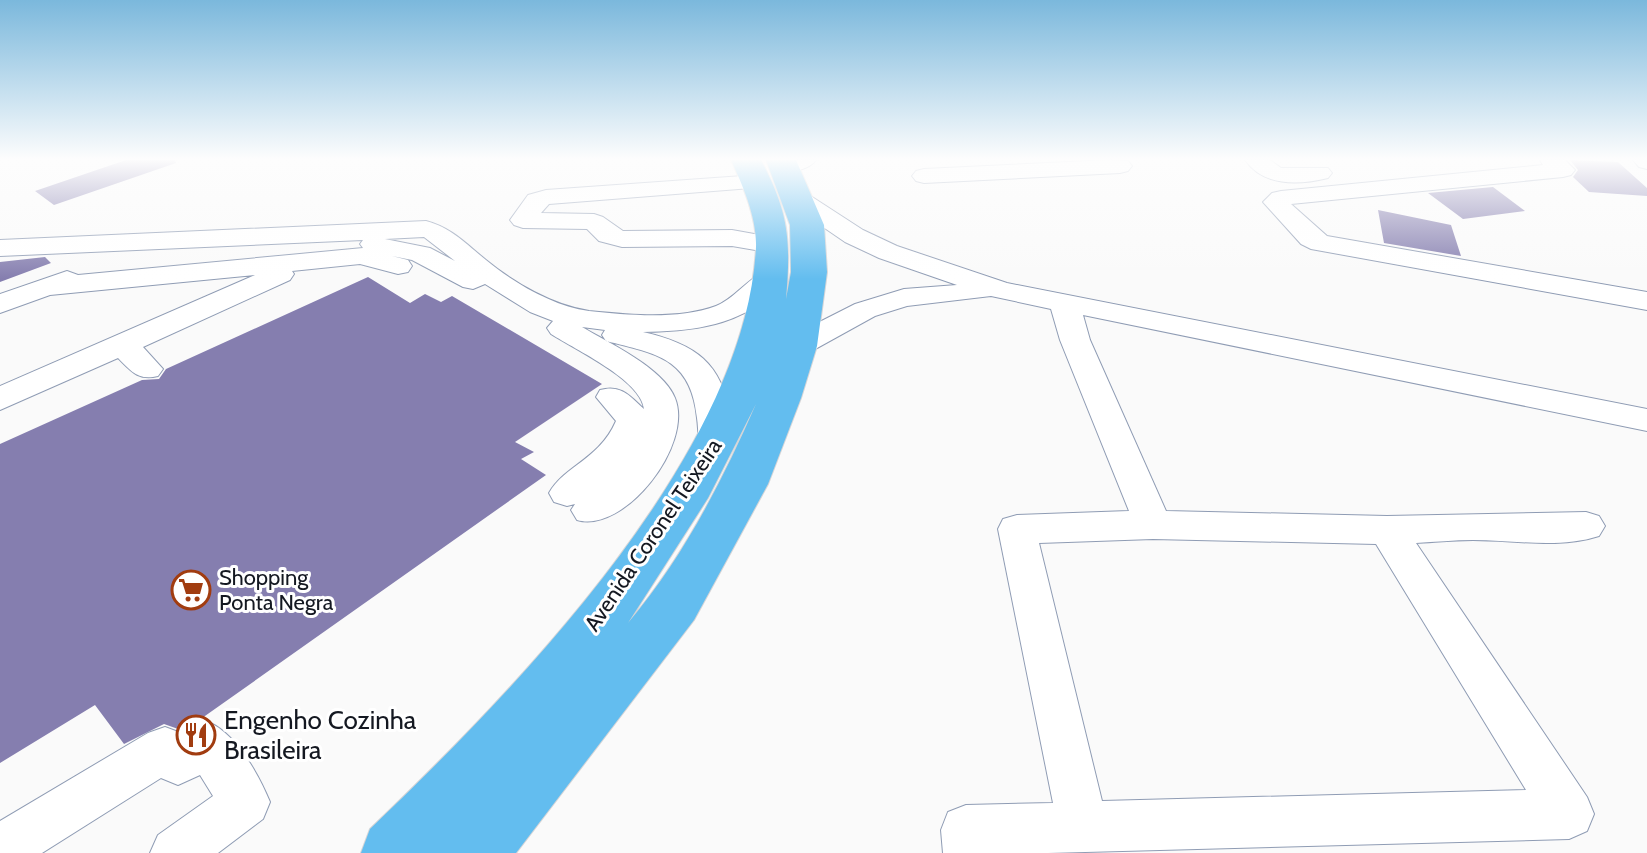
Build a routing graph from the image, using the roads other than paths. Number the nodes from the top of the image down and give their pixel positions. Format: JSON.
{"nodes":[{"id":1,"x":538,"y":200,"type":"edge"},
{"id":2,"x":776,"y":200,"type":"edge"},
{"id":3,"x":793,"y":200,"type":"edge"},
{"id":4,"x":812,"y":200,"type":"edge"},
{"id":5,"x":1278,"y":200,"type":"edge"},
{"id":6,"x":406,"y":243,"type":"junction"},
{"id":7,"x":0,"y":248,"type":"edge"},
{"id":8,"x":773,"y":260,"type":"junction"},
{"id":9,"x":135,"y":262,"type":"junction"},
{"id":10,"x":306,"y":262,"type":"junction"},
{"id":11,"x":438,"y":286,"type":"dead end"},
{"id":12,"x":1001,"y":290,"type":"junction"},
{"id":13,"x":224,"y":299,"type":"junction"},
{"id":14,"x":1647,"y":301,"type":"edge"},
{"id":15,"x":1064,"y":302,"type":"junction"},
{"id":16,"x":0,"y":304,"type":"edge"},
{"id":17,"x":562,"y":328,"type":"junction"},
{"id":18,"x":123,"y":345,"type":"junction"},
{"id":19,"x":797,"y":346,"type":"junction"},
{"id":20,"x":147,"y":369,"type":"dead end"},
{"id":21,"x":0,"y":383,"type":"edge"},
{"id":22,"x":612,"y":397,"type":"dead end"},
{"id":23,"x":0,"y":399,"type":"edge"},
{"id":24,"x":1647,"y":420,"type":"edge"},
{"id":25,"x":716,"y":446,"type":"junction"},
{"id":26,"x":1153,"y":525,"type":"junction"},
{"id":27,"x":1586,"y":526,"type":"dead end"},
{"id":28,"x":1387,"y":530,"type":"junction"},
{"id":29,"x":1083,"y":827,"type":"junction"},
{"id":30,"x":1192,"y":839,"type":"edge"},
{"id":31,"x":0,"y":850,"type":"edge"},
{"id":32,"x":176,"y":853,"type":"edge"},
{"id":33,"x":394,"y":853,"type":"edge"},
{"id":34,"x":474,"y":853,"type":"edge"},
{"id":35,"x":969,"y":853,"type":"edge"}],
"edges":[{"from":1,"to":8,"type":"street"},
{"from":2,"to":8,"type":"highway","name":"Avenida Coronel Teixeira"},
{"from":3,"to":19,"type":"highway","name":"Avenida Coronel Teixeira"},
{"from":4,"to":12,"type":"street"},
{"from":5,"to":14,"type":"street"},
{"from":6,"to":8,"type":"street"},
{"from":6,"to":9,"type":"street"},
{"from":6,"to":9,"type":"street"},
{"from":6,"to":17,"type":"street"},
{"from":7,"to":9,"type":"street"},
{"from":8,"to":25,"type":"highway","name":"Avenida Coronel Teixeira"},
{"from":9,"to":10,"type":"street"},
{"from":9,"to":16,"type":"street"},
{"from":10,"to":11,"type":"street"},
{"from":10,"to":13,"type":"street"},
{"from":12,"to":15,"type":"street"},
{"from":12,"to":19,"type":"street"},
{"from":13,"to":18,"type":"street"},
{"from":13,"to":21,"type":"street"},
{"from":15,"to":24,"type":"street"},
{"from":15,"to":26,"type":"street"},
{"from":17,"to":22,"type":"street"},
{"from":17,"to":25,"type":"street"},
{"from":18,"to":20,"type":"street"},
{"from":18,"to":23,"type":"street"},
{"from":19,"to":34,"type":"highway","name":"Avenida Coronel Teixeira"},
{"from":25,"to":33,"type":"highway","name":"Avenida Coronel Teixeira"},
{"from":26,"to":28,"type":"street"},
{"from":26,"to":29,"type":"street"},
{"from":27,"to":28,"type":"street"},
{"from":28,"to":30,"type":"street"},
{"from":29,"to":30,"type":"street"},
{"from":29,"to":35,"type":"street"},
{"from":31,"to":32,"type":"street"}]}
